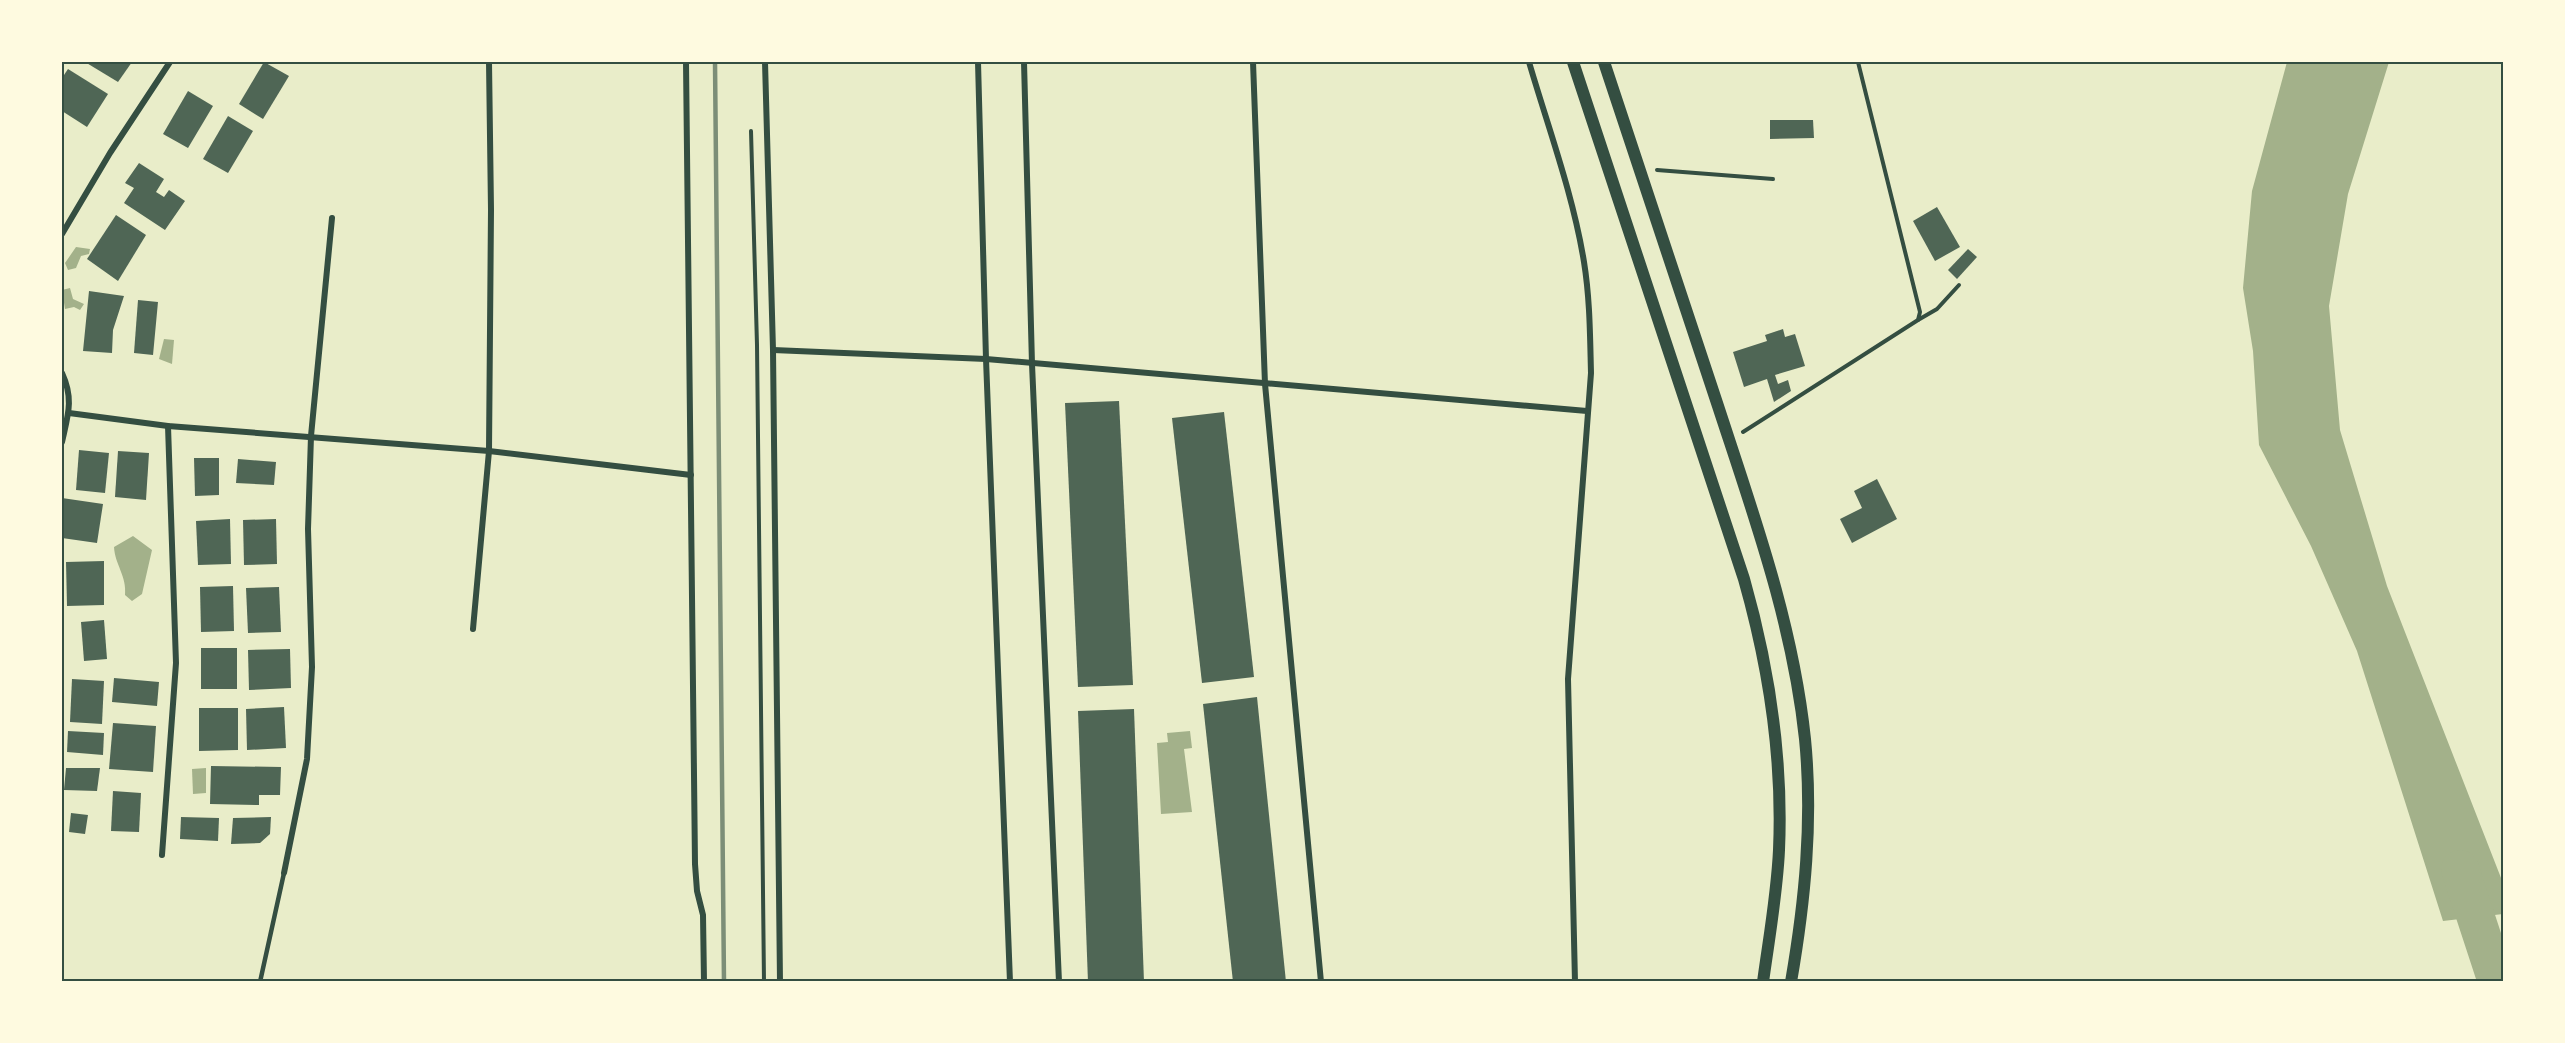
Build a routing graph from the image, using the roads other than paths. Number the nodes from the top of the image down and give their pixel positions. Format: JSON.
{"nodes":[{"id":1,"x":170,"y":62,"type":"edge"},
{"id":2,"x":489,"y":62,"type":"edge"},
{"id":3,"x":686,"y":62,"type":"edge"},
{"id":4,"x":765,"y":62,"type":"edge"},
{"id":5,"x":978,"y":62,"type":"edge"},
{"id":6,"x":1024,"y":62,"type":"edge"},
{"id":7,"x":1253,"y":62,"type":"edge"},
{"id":8,"x":1529,"y":62,"type":"edge"},
{"id":9,"x":1574,"y":62,"type":"edge"},
{"id":10,"x":1604,"y":62,"type":"edge"},
{"id":11,"x":332,"y":219,"type":"dead end"},
{"id":12,"x":62,"y":234,"type":"edge"},
{"id":13,"x":773,"y":350,"type":"junction"},
{"id":14,"x":986,"y":359,"type":"junction"},
{"id":15,"x":1032,"y":364,"type":"junction"},
{"id":16,"x":62,"y":373,"type":"edge"},
{"id":17,"x":1265,"y":384,"type":"junction"},
{"id":18,"x":1587,"y":411,"type":"junction"},
{"id":19,"x":69,"y":413,"type":"junction"},
{"id":20,"x":168,"y":426,"type":"junction"},
{"id":21,"x":311,"y":436,"type":"junction"},
{"id":22,"x":62,"y":442,"type":"edge"},
{"id":23,"x":489,"y":451,"type":"junction"},
{"id":24,"x":691,"y":475,"type":"junction"},
{"id":25,"x":473,"y":629,"type":"dead end"},
{"id":26,"x":162,"y":855,"type":"dead end"},
{"id":27,"x":284,"y":873,"type":"joint"},
{"id":28,"x":260,"y":981,"type":"edge"},
{"id":29,"x":704,"y":981,"type":"edge"},
{"id":30,"x":780,"y":981,"type":"edge"},
{"id":31,"x":1011,"y":981,"type":"edge"},
{"id":32,"x":1059,"y":981,"type":"edge"},
{"id":33,"x":1321,"y":981,"type":"edge"},
{"id":34,"x":1575,"y":981,"type":"edge"},
{"id":35,"x":1763,"y":981,"type":"edge"},
{"id":36,"x":1791,"y":981,"type":"edge"}],
"edges":[{"from":1,"to":12,"type":"street"},
{"from":2,"to":23,"type":"street"},
{"from":3,"to":24,"type":"street"},
{"from":4,"to":13,"type":"street"},
{"from":5,"to":14,"type":"street"},
{"from":6,"to":15,"type":"street"},
{"from":7,"to":17,"type":"street"},
{"from":8,"to":18,"type":"street"},
{"from":9,"to":35,"type":"main road"},
{"from":10,"to":36,"type":"main road"},
{"from":11,"to":21,"type":"street"},
{"from":13,"to":14,"type":"street"},
{"from":13,"to":30,"type":"street"},
{"from":14,"to":15,"type":"street"},
{"from":14,"to":31,"type":"street"},
{"from":15,"to":17,"type":"street"},
{"from":15,"to":32,"type":"street"},
{"from":16,"to":19,"type":"street"},
{"from":17,"to":18,"type":"street"},
{"from":17,"to":33,"type":"street"},
{"from":18,"to":34,"type":"street"},
{"from":19,"to":20,"type":"street"},
{"from":19,"to":22,"type":"street"},
{"from":20,"to":21,"type":"street"},
{"from":20,"to":26,"type":"street"},
{"from":21,"to":23,"type":"street"},
{"from":21,"to":27,"type":"street"},
{"from":23,"to":24,"type":"street"},
{"from":23,"to":25,"type":"street"},
{"from":24,"to":29,"type":"street"},
{"from":27,"to":28,"type":"lane"}]}
